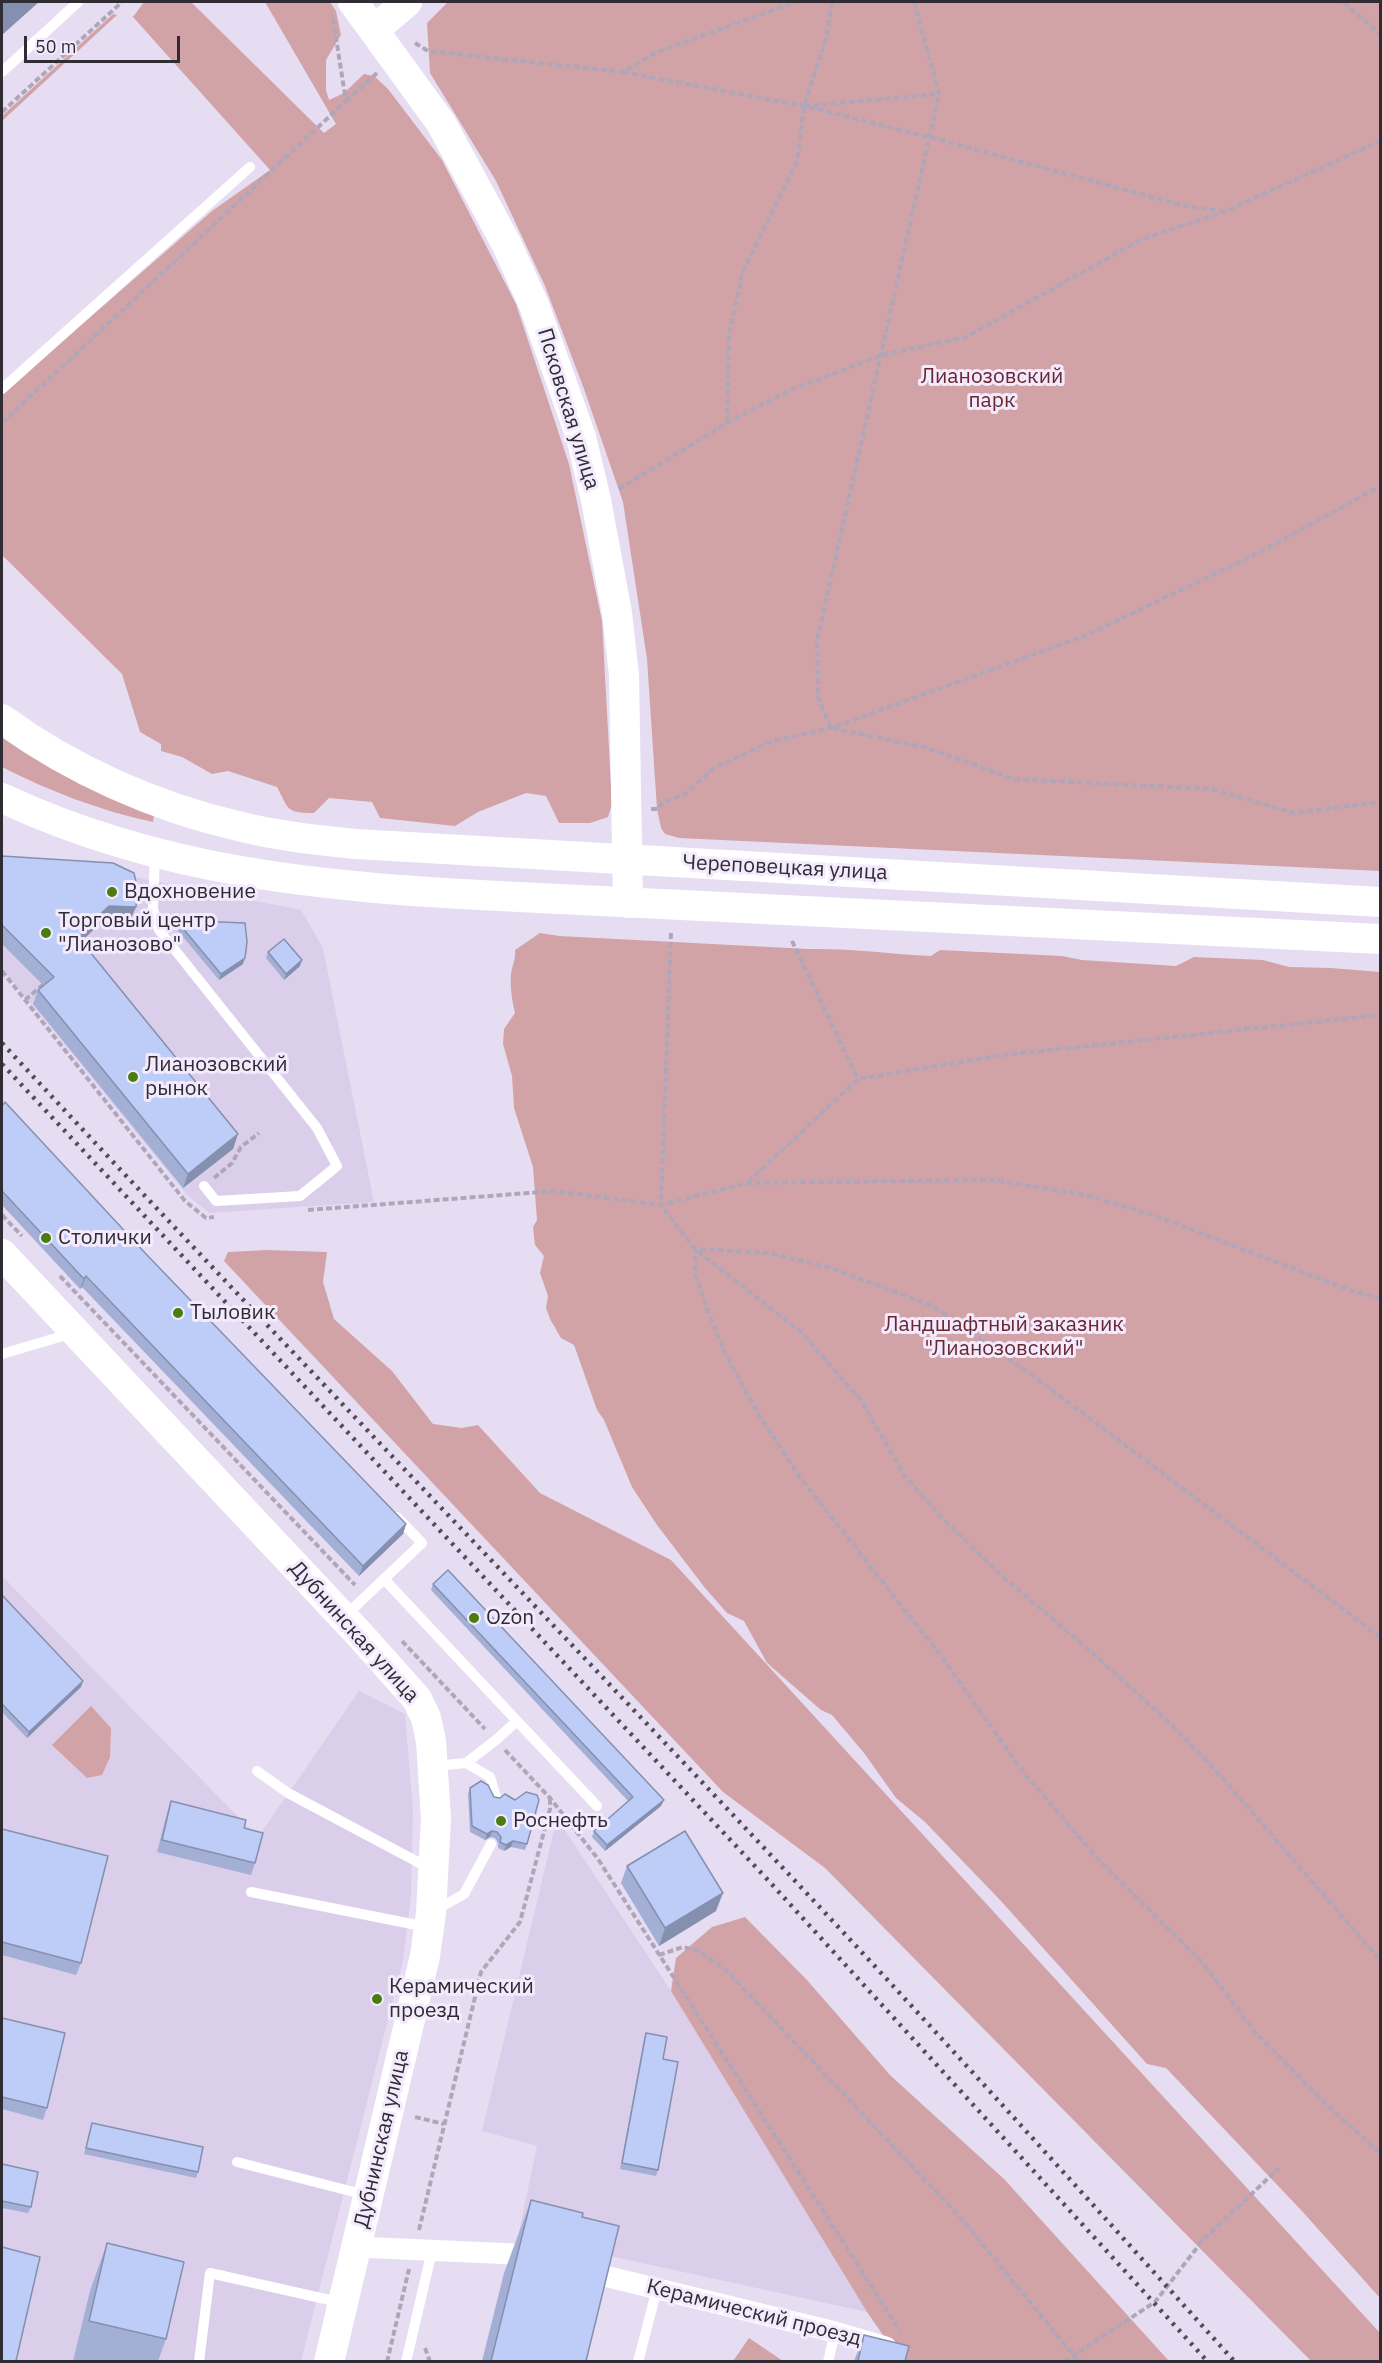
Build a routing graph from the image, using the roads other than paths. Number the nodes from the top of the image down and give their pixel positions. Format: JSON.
{"nodes":[{"id":1,"x":78,"y":2,"type":"edge"},
{"id":2,"x":407,"y":2,"type":"edge"},
{"id":3,"x":347,"y":14,"type":"edge"},
{"id":4,"x":374,"y":30,"type":"junction"},
{"id":5,"x":2,"y":72,"type":"edge"},
{"id":6,"x":250,"y":167,"type":"dead end"},
{"id":7,"x":2,"y":389,"type":"edge"},
{"id":8,"x":2,"y":719,"type":"edge"},
{"id":9,"x":2,"y":798,"type":"edge"},
{"id":10,"x":155,"y":853,"type":"junction"},
{"id":11,"x":628,"y":859,"type":"junction"},
{"id":12,"x":1380,"y":902,"type":"edge"},
{"id":13,"x":628,"y":903,"type":"junction"},
{"id":14,"x":1380,"y":939,"type":"edge"},
{"id":15,"x":204,"y":1186,"type":"road end"},
{"id":16,"x":2,"y":1254,"type":"edge"},
{"id":17,"x":75,"y":1333,"type":"junction"},
{"id":18,"x":2,"y":1354,"type":"edge"},
{"id":19,"x":389,"y":1509,"type":"edge"},
{"id":20,"x":384,"y":1579,"type":"junction"},
{"id":21,"x":344,"y":1617,"type":"junction"},
{"id":22,"x":517,"y":1720,"type":"junction"},
{"id":23,"x":466,"y":1763,"type":"junction"},
{"id":24,"x":433,"y":1766,"type":"junction"},
{"id":25,"x":257,"y":1771,"type":"dead end"},
{"id":26,"x":496,"y":1797,"type":"edge"},
{"id":27,"x":597,"y":1806,"type":"dead end"},
{"id":28,"x":491,"y":1844,"type":"dead end"},
{"id":29,"x":434,"y":1872,"type":"junction"},
{"id":30,"x":251,"y":1892,"type":"dead end"},
{"id":31,"x":430,"y":1920,"type":"junction"},
{"id":32,"x":237,"y":2162,"type":"dead end"},
{"id":33,"x":369,"y":2196,"type":"junction"},
{"id":34,"x":424,"y":2246,"type":"junction"},
{"id":35,"x":357,"y":2247,"type":"junction"},
{"id":36,"x":657,"y":2289,"type":"junction"},
{"id":37,"x":343,"y":2303,"type":"junction"},
{"id":38,"x":835,"y":2332,"type":"junction"},
{"id":39,"x":199,"y":2361,"type":"edge"},
{"id":40,"x":329,"y":2361,"type":"edge"},
{"id":41,"x":406,"y":2361,"type":"edge"},
{"id":42,"x":638,"y":2361,"type":"edge"},
{"id":43,"x":828,"y":2361,"type":"edge"},
{"id":44,"x":895,"y":2361,"type":"edge"}],
"edges":[{"from":1,"to":5,"type":"lane"},
{"from":2,"to":4,"type":"main road"},
{"from":3,"to":4,"type":"main road","name":"Псковская улица"},
{"from":4,"to":11,"type":"main road","name":"Псковская улица"},
{"from":6,"to":7,"type":"lane"},
{"from":8,"to":11,"type":"main road","name":"Череповецкая улица"},
{"from":9,"to":10,"type":"main road","name":"Череповецкая улица"},
{"from":10,"to":13,"type":"main road","name":"Череповецкая улица"},
{"from":10,"to":15,"type":"lane"},
{"from":11,"to":12,"type":"main road","name":"Череповецкая улица"},
{"from":11,"to":13,"type":"main road","name":"Псковская улица"},
{"from":13,"to":14,"type":"main road","name":"Череповецкая улица"},
{"from":16,"to":17,"type":"main road","name":"Дубнинская улица"},
{"from":17,"to":18,"type":"lane"},
{"from":17,"to":21,"type":"main road","name":"Дубнинская улица"},
{"from":19,"to":20,"type":"lane"},
{"from":20,"to":21,"type":"lane"},
{"from":20,"to":22,"type":"lane"},
{"from":21,"to":24,"type":"main road","name":"Дубнинская улица"},
{"from":22,"to":23,"type":"lane"},
{"from":22,"to":27,"type":"lane"},
{"from":23,"to":24,"type":"lane"},
{"from":23,"to":26,"type":"lane"},
{"from":24,"to":29,"type":"main road","name":"Дубнинская улица"},
{"from":25,"to":29,"type":"lane"},
{"from":28,"to":31,"type":"lane"},
{"from":29,"to":31,"type":"main road","name":"Дубнинская улица"},
{"from":30,"to":31,"type":"lane"},
{"from":31,"to":33,"type":"main road","name":"Дубнинская улица"},
{"from":32,"to":33,"type":"lane"},
{"from":33,"to":35,"type":"main road","name":"Дубнинская улица"},
{"from":34,"to":35,"type":"street","name":"Керамический проезд"},
{"from":34,"to":36,"type":"street","name":"Керамический проезд"},
{"from":34,"to":41,"type":"lane"},
{"from":35,"to":37,"type":"main road","name":"Дубнинская улица"},
{"from":36,"to":38,"type":"street","name":"Керамический проезд"},
{"from":36,"to":42,"type":"lane"},
{"from":37,"to":39,"type":"lane"},
{"from":37,"to":40,"type":"main road","name":"Дубнинская улица"},
{"from":38,"to":43,"type":"lane"},
{"from":38,"to":44,"type":"street","name":"Керамический проезд"}]}
